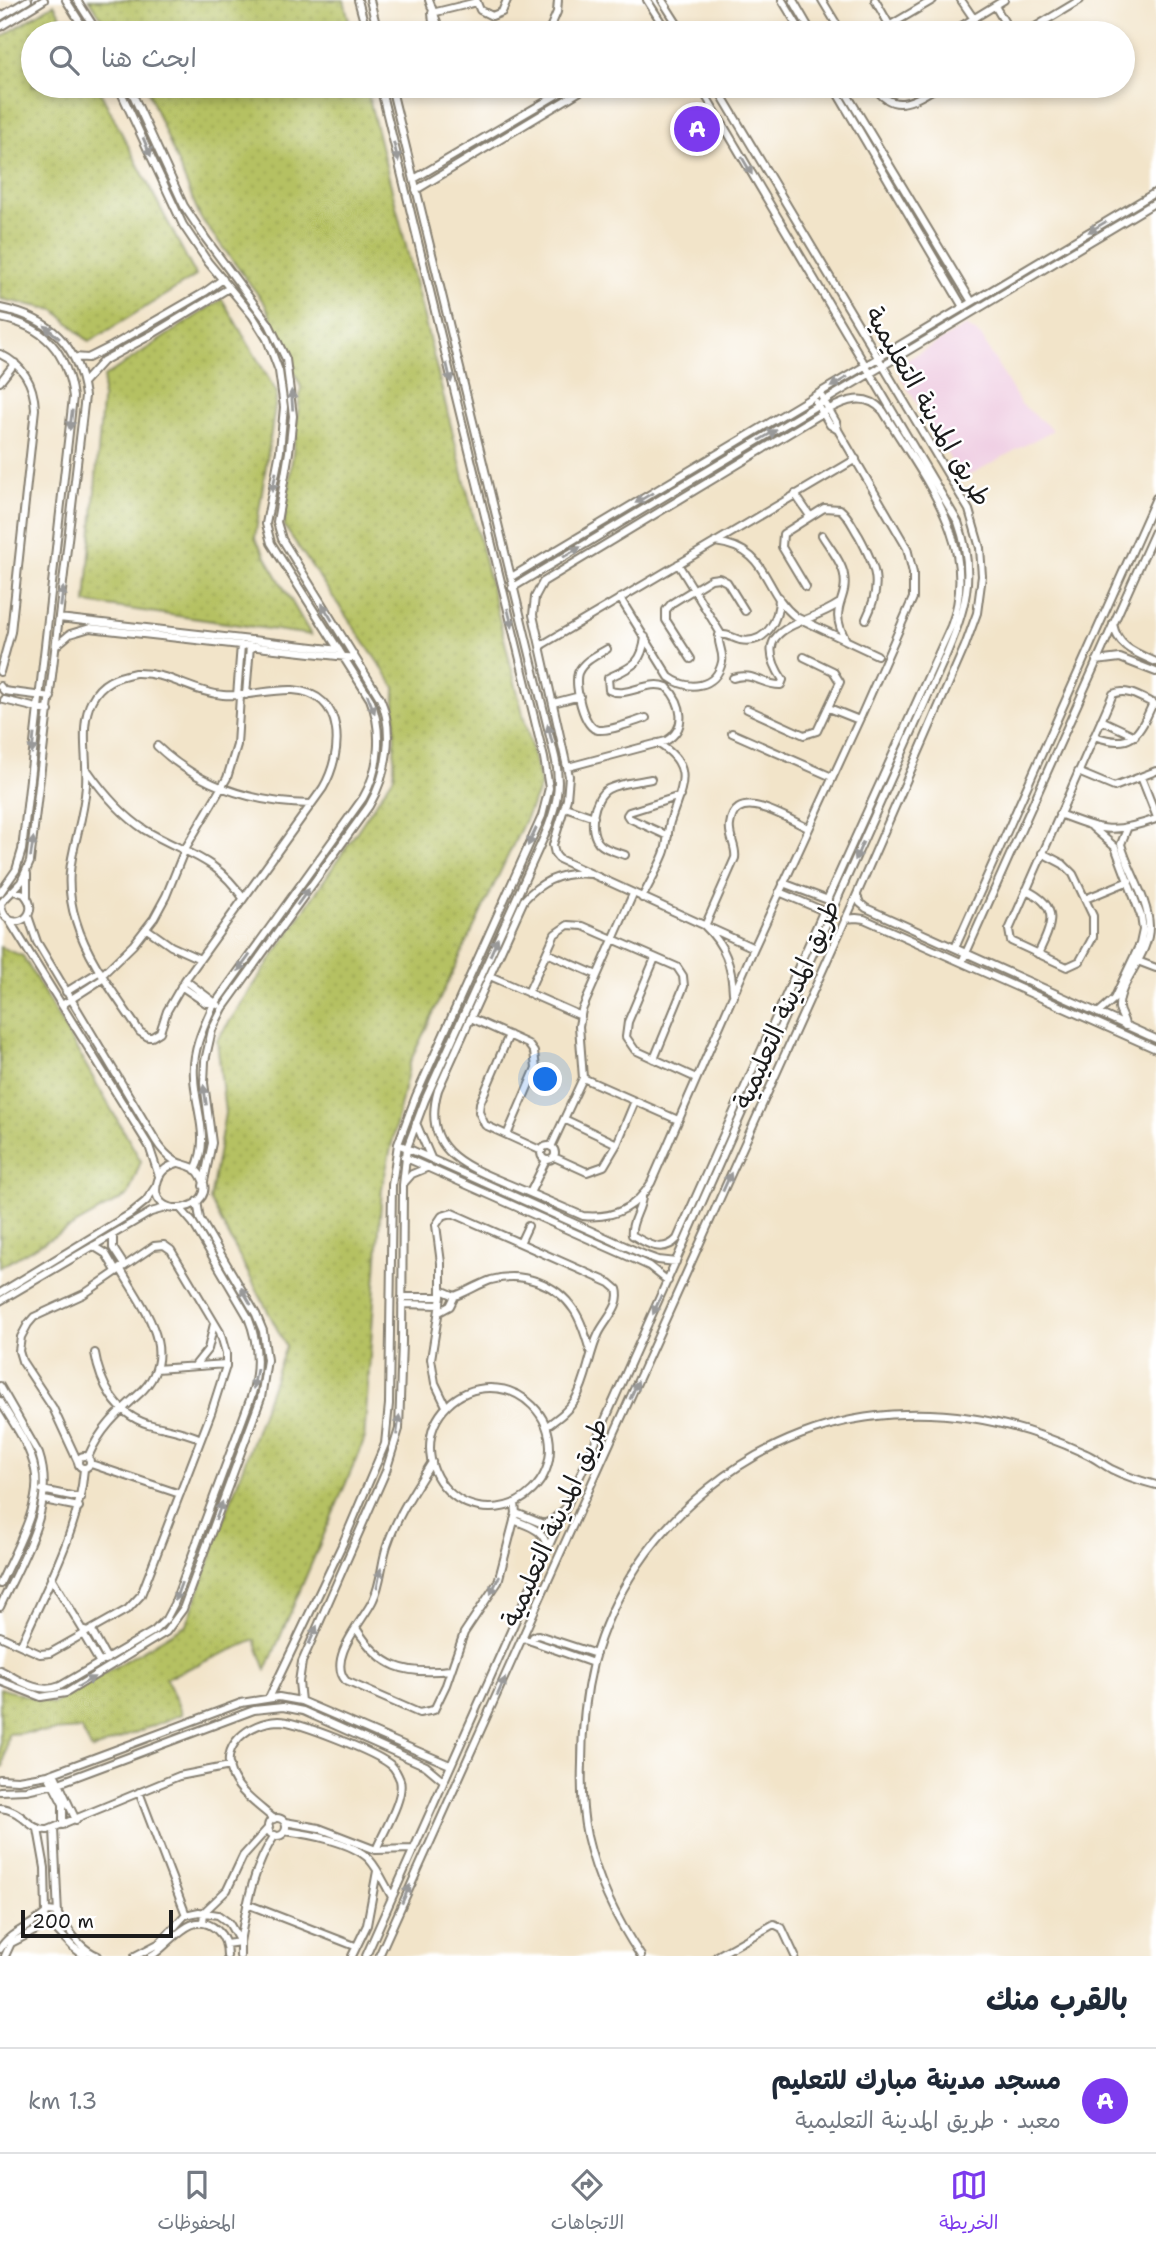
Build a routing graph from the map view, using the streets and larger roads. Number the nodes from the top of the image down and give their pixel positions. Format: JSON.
{"nodes":[{"id":1,"x":28,"y":0,"type":"edge"},
{"id":2,"x":44,"y":0,"type":"edge"},
{"id":3,"x":66,"y":0,"type":"edge"},
{"id":4,"x":76,"y":0,"type":"edge"},
{"id":5,"x":358,"y":0,"type":"edge"},
{"id":6,"x":370,"y":0,"type":"edge"},
{"id":7,"x":429,"y":0,"type":"edge"},
{"id":8,"x":507,"y":0,"type":"edge"},
{"id":9,"x":558,"y":0,"type":"edge"},
{"id":10,"x":647,"y":0,"type":"edge"},
{"id":11,"x":662,"y":0,"type":"edge"},
{"id":12,"x":782,"y":0,"type":"edge"},
{"id":13,"x":793,"y":0,"type":"edge"},
{"id":14,"x":822,"y":0,"type":"edge"},
{"id":15,"x":875,"y":0,"type":"edge"},
{"id":16,"x":933,"y":0,"type":"edge"},
{"id":17,"x":961,"y":0,"type":"edge"},
{"id":18,"x":1004,"y":0,"type":"edge"},
{"id":19,"x":1080,"y":0,"type":"edge"},
{"id":20,"x":477,"y":1,"type":"edge"},
{"id":21,"x":995,"y":6,"type":"junction"},
{"id":22,"x":432,"y":13,"type":"junction"},
{"id":23,"x":0,"y":17,"type":"edge"},
{"id":24,"x":974,"y":19,"type":"junction"},
{"id":25,"x":79,"y":21,"type":"edge"},
{"id":26,"x":90,"y":21,"type":"edge"},
{"id":27,"x":364,"y":21,"type":"edge"},
{"id":28,"x":375,"y":21,"type":"edge"},
{"id":29,"x":433,"y":21,"type":"edge"},
{"id":30,"x":436,"y":21,"type":"edge"},
{"id":31,"x":553,"y":21,"type":"edge"},
{"id":32,"x":661,"y":21,"type":"edge"},
{"id":33,"x":675,"y":21,"type":"edge"},
{"id":34,"x":795,"y":21,"type":"edge"},
{"id":35,"x":805,"y":21,"type":"edge"},
{"id":36,"x":835,"y":21,"type":"edge"},
{"id":37,"x":887,"y":21,"type":"edge"},
{"id":38,"x":898,"y":21,"type":"edge"},
{"id":39,"x":971,"y":21,"type":"edge"},
{"id":40,"x":1004,"y":21,"type":"edge"},
{"id":41,"x":1045,"y":21,"type":"edge"},
{"id":42,"x":0,"y":27,"type":"edge"},
{"id":43,"x":123,"y":98,"type":"edge"},
{"id":44,"x":134,"y":98,"type":"edge"},
{"id":45,"x":383,"y":98,"type":"edge"},
{"id":46,"x":394,"y":98,"type":"edge"},
{"id":47,"x":552,"y":98,"type":"edge"},
{"id":48,"x":569,"y":98,"type":"edge"},
{"id":49,"x":707,"y":98,"type":"edge"},
{"id":50,"x":724,"y":98,"type":"edge"},
{"id":51,"x":840,"y":98,"type":"edge"},
{"id":52,"x":849,"y":98,"type":"edge"},
{"id":53,"x":886,"y":98,"type":"edge"},
{"id":54,"x":920,"y":98,"type":"edge"},
{"id":55,"x":743,"y":129,"type":"junction"},
{"id":56,"x":730,"y":136,"type":"junction"},
{"id":57,"x":414,"y":179,"type":"junction"},
{"id":58,"x":416,"y":190,"type":"junction"},
{"id":59,"x":1156,"y":192,"type":"edge"},
{"id":60,"x":1156,"y":202,"type":"edge"},
{"id":61,"x":798,"y":223,"type":"junction"},
{"id":62,"x":785,"y":231,"type":"junction"},
{"id":63,"x":223,"y":279,"type":"junction"},
{"id":64,"x":229,"y":288,"type":"junction"},
{"id":65,"x":972,"y":302,"type":"junction"},
{"id":66,"x":963,"y":307,"type":"junction"},
{"id":67,"x":0,"y":309,"type":"edge"},
{"id":68,"x":0,"y":318,"type":"edge"},
{"id":69,"x":0,"y":354,"type":"edge"},
{"id":70,"x":74,"y":357,"type":"junction"},
{"id":71,"x":880,"y":358,"type":"junction"},
{"id":72,"x":15,"y":363,"type":"junction"},
{"id":73,"x":867,"y":366,"type":"junction"},
{"id":74,"x":883,"y":366,"type":"junction"},
{"id":75,"x":870,"y":374,"type":"junction"},
{"id":76,"x":0,"y":382,"type":"edge"},
{"id":77,"x":83,"y":383,"type":"junction"},
{"id":78,"x":817,"y":396,"type":"junction"},
{"id":79,"x":825,"y":401,"type":"junction"},
{"id":80,"x":817,"y":405,"type":"junction"},
{"id":81,"x":826,"y":411,"type":"junction"},
{"id":82,"x":856,"y":459,"type":"junction"},
{"id":83,"x":795,"y":494,"type":"junction"},
{"id":84,"x":1156,"y":498,"type":"edge"},
{"id":85,"x":810,"y":516,"type":"junction"},
{"id":86,"x":1156,"y":529,"type":"edge"},
{"id":87,"x":822,"y":535,"type":"dead end"},
{"id":88,"x":1137,"y":539,"type":"junction"},
{"id":89,"x":715,"y":542,"type":"junction"},
{"id":90,"x":1149,"y":544,"type":"junction"},
{"id":91,"x":678,"y":564,"type":"junction"},
{"id":92,"x":513,"y":576,"type":"junction"},
{"id":93,"x":514,"y":587,"type":"junction"},
{"id":94,"x":806,"y":587,"type":"dead end"},
{"id":95,"x":694,"y":590,"type":"junction"},
{"id":96,"x":504,"y":593,"type":"junction"},
{"id":97,"x":779,"y":597,"type":"junction"},
{"id":98,"x":620,"y":598,"type":"junction"},
{"id":99,"x":838,"y":604,"type":"junction"},
{"id":100,"x":745,"y":611,"type":"dead end"},
{"id":101,"x":59,"y":618,"type":"junction"},
{"id":102,"x":866,"y":619,"type":"dead end"},
{"id":103,"x":802,"y":620,"type":"junction"},
{"id":104,"x":1113,"y":624,"type":"junction"},
{"id":105,"x":721,"y":634,"type":"junction"},
{"id":106,"x":645,"y":637,"type":"junction"},
{"id":107,"x":846,"y":640,"type":"junction"},
{"id":108,"x":242,"y":645,"type":"junction"},
{"id":109,"x":56,"y":646,"type":"junction"},
{"id":110,"x":250,"y":646,"type":"junction"},
{"id":111,"x":540,"y":646,"type":"junction"},
{"id":112,"x":607,"y":649,"type":"dead end"},
{"id":113,"x":339,"y":650,"type":"junction"},
{"id":114,"x":353,"y":655,"type":"junction"},
{"id":115,"x":877,"y":655,"type":"dead end"},
{"id":116,"x":344,"y":657,"type":"junction"},
{"id":117,"x":804,"y":657,"type":"dead end"},
{"id":118,"x":691,"y":659,"type":"dead end"},
{"id":119,"x":1096,"y":661,"type":"junction"},
{"id":120,"x":1156,"y":662,"type":"edge"},
{"id":121,"x":0,"y":672,"type":"edge"},
{"id":122,"x":1156,"y":672,"type":"edge"},
{"id":123,"x":733,"y":678,"type":"dead end"},
{"id":124,"x":672,"y":679,"type":"junction"},
{"id":125,"x":667,"y":687,"type":"junction"},
{"id":126,"x":2,"y":689,"type":"edge"},
{"id":127,"x":38,"y":694,"type":"junction"},
{"id":128,"x":241,"y":696,"type":"junction"},
{"id":129,"x":580,"y":696,"type":"junction"},
{"id":130,"x":51,"y":697,"type":"junction"},
{"id":131,"x":2,"y":702,"type":"edge"},
{"id":132,"x":553,"y":703,"type":"junction"},
{"id":133,"x":1154,"y":704,"type":"edge"},
{"id":134,"x":37,"y":708,"type":"junction"},
{"id":135,"x":829,"y":708,"type":"junction"},
{"id":136,"x":747,"y":709,"type":"dead end"},
{"id":137,"x":49,"y":712,"type":"junction"},
{"id":138,"x":646,"y":718,"type":"dead end"},
{"id":139,"x":859,"y":720,"type":"junction"},
{"id":140,"x":1101,"y":720,"type":"junction"},
{"id":141,"x":732,"y":733,"type":"dead end"},
{"id":142,"x":1094,"y":736,"type":"junction"},
{"id":143,"x":1135,"y":736,"type":"junction"},
{"id":144,"x":657,"y":743,"type":"junction"},
{"id":145,"x":157,"y":746,"type":"dead end"},
{"id":146,"x":568,"y":767,"type":"junction"},
{"id":147,"x":87,"y":769,"type":"junction"},
{"id":148,"x":1156,"y":771,"type":"edge"},
{"id":149,"x":1078,"y":772,"type":"junction"},
{"id":150,"x":832,"y":777,"type":"junction"},
{"id":151,"x":1141,"y":777,"type":"junction"},
{"id":152,"x":650,"y":779,"type":"dead end"},
{"id":153,"x":222,"y":788,"type":"junction"},
{"id":154,"x":680,"y":796,"type":"junction"},
{"id":155,"x":881,"y":800,"type":"junction"},
{"id":156,"x":311,"y":804,"type":"junction"},
{"id":157,"x":896,"y":805,"type":"junction"},
{"id":158,"x":565,"y":807,"type":"junction"},
{"id":159,"x":1059,"y":814,"type":"junction"},
{"id":160,"x":594,"y":817,"type":"junction"},
{"id":161,"x":1156,"y":817,"type":"edge"},
{"id":162,"x":1092,"y":827,"type":"junction"},
{"id":163,"x":808,"y":828,"type":"junction"},
{"id":164,"x":1127,"y":829,"type":"junction"},
{"id":165,"x":668,"y":836,"type":"junction"},
{"id":166,"x":185,"y":849,"type":"junction"},
{"id":167,"x":1042,"y":853,"type":"junction"},
{"id":168,"x":625,"y":855,"type":"dead end"},
{"id":169,"x":27,"y":873,"type":"junction"},
{"id":170,"x":591,"y":874,"type":"junction"},
{"id":171,"x":1131,"y":880,"type":"junction"},
{"id":172,"x":783,"y":883,"type":"junction"},
{"id":173,"x":1026,"y":890,"type":"junction"},
{"id":174,"x":15,"y":891,"type":"junction"},
{"id":175,"x":779,"y":892,"type":"junction"},
{"id":176,"x":0,"y":893,"type":"edge"},
{"id":177,"x":633,"y":894,"type":"junction"},
{"id":178,"x":857,"y":894,"type":"junction"},
{"id":179,"x":27,"y":897,"type":"junction"},
{"id":180,"x":243,"y":898,"type":"junction"},
{"id":181,"x":642,"y":898,"type":"junction"},
{"id":182,"x":1085,"y":899,"type":"junction"},
{"id":183,"x":827,"y":900,"type":"junction"},
{"id":184,"x":837,"y":901,"type":"junction"},
{"id":185,"x":3,"y":902,"type":"edge"},
{"id":186,"x":823,"y":912,"type":"junction"},
{"id":187,"x":2,"y":915,"type":"edge"},
{"id":188,"x":28,"y":916,"type":"junction"},
{"id":189,"x":845,"y":919,"type":"junction"},
{"id":190,"x":9,"y":920,"type":"junction"},
{"id":191,"x":828,"y":922,"type":"junction"},
{"id":192,"x":705,"y":926,"type":"junction"},
{"id":193,"x":147,"y":929,"type":"junction"},
{"id":194,"x":613,"y":939,"type":"junction"},
{"id":195,"x":754,"y":948,"type":"junction"},
{"id":196,"x":955,"y":948,"type":"junction"},
{"id":197,"x":547,"y":953,"type":"junction"},
{"id":198,"x":966,"y":953,"type":"junction"},
{"id":199,"x":1038,"y":954,"type":"junction"},
{"id":200,"x":655,"y":958,"type":"junction"},
{"id":201,"x":200,"y":959,"type":"junction"},
{"id":202,"x":1136,"y":960,"type":"junction"},
{"id":203,"x":475,"y":962,"type":"junction"},
{"id":204,"x":962,"y":962,"type":"junction"},
{"id":205,"x":485,"y":966,"type":"junction"},
{"id":206,"x":1156,"y":968,"type":"edge"},
{"id":207,"x":102,"y":975,"type":"junction"},
{"id":208,"x":597,"y":975,"type":"junction"},
{"id":209,"x":490,"y":976,"type":"junction"},
{"id":210,"x":183,"y":983,"type":"junction"},
{"id":211,"x":66,"y":992,"type":"junction"},
{"id":212,"x":528,"y":993,"type":"junction"},
{"id":213,"x":733,"y":995,"type":"junction"},
{"id":214,"x":70,"y":1000,"type":"junction"},
{"id":215,"x":216,"y":1003,"type":"junction"},
{"id":216,"x":62,"y":1005,"type":"junction"},
{"id":217,"x":223,"y":1008,"type":"junction"},
{"id":218,"x":1098,"y":1013,"type":"junction"},
{"id":219,"x":581,"y":1016,"type":"junction"},
{"id":220,"x":471,"y":1018,"type":"junction"},
{"id":221,"x":783,"y":1023,"type":"junction"},
{"id":222,"x":1125,"y":1025,"type":"junction"},
{"id":223,"x":796,"y":1029,"type":"junction"},
{"id":224,"x":1121,"y":1033,"type":"junction"},
{"id":225,"x":509,"y":1035,"type":"junction"},
{"id":226,"x":1156,"y":1039,"type":"edge"},
{"id":227,"x":1156,"y":1049,"type":"edge"},
{"id":228,"x":654,"y":1059,"type":"junction"},
{"id":229,"x":583,"y":1078,"type":"junction"},
{"id":230,"x":696,"y":1078,"type":"junction"},
{"id":231,"x":635,"y":1101,"type":"junction"},
{"id":232,"x":565,"y":1119,"type":"junction"},
{"id":233,"x":678,"y":1120,"type":"junction"},
{"id":234,"x":416,"y":1124,"type":"junction"},
{"id":235,"x":507,"y":1135,"type":"junction"},
{"id":236,"x":398,"y":1144,"type":"junction"},
{"id":237,"x":617,"y":1144,"type":"junction"},
{"id":238,"x":551,"y":1147,"type":"junction"},
{"id":239,"x":407,"y":1148,"type":"junction"},
{"id":240,"x":542,"y":1151,"type":"junction"},
{"id":241,"x":396,"y":1153,"type":"junction"},
{"id":242,"x":405,"y":1157,"type":"junction"},
{"id":243,"x":554,"y":1157,"type":"junction"},
{"id":244,"x":546,"y":1160,"type":"junction"},
{"id":245,"x":178,"y":1163,"type":"junction"},
{"id":246,"x":432,"y":1163,"type":"junction"},
{"id":247,"x":195,"y":1170,"type":"junction"},
{"id":248,"x":159,"y":1176,"type":"junction"},
{"id":249,"x":157,"y":1184,"type":"junction"},
{"id":250,"x":403,"y":1185,"type":"junction"},
{"id":251,"x":203,"y":1186,"type":"junction"},
{"id":252,"x":530,"y":1193,"type":"junction"},
{"id":253,"x":642,"y":1196,"type":"junction"},
{"id":254,"x":197,"y":1201,"type":"junction"},
{"id":255,"x":169,"y":1207,"type":"junction"},
{"id":256,"x":181,"y":1209,"type":"junction"},
{"id":257,"x":528,"y":1226,"type":"dead end"},
{"id":258,"x":113,"y":1234,"type":"junction"},
{"id":259,"x":520,"y":1243,"type":"junction"},
{"id":260,"x":93,"y":1246,"type":"junction"},
{"id":261,"x":676,"y":1262,"type":"junction"},
{"id":262,"x":120,"y":1268,"type":"junction"},
{"id":263,"x":668,"y":1281,"type":"junction"},
{"id":264,"x":0,"y":1293,"type":"edge"},
{"id":265,"x":455,"y":1296,"type":"junction"},
{"id":266,"x":402,"y":1300,"type":"junction"},
{"id":267,"x":0,"y":1301,"type":"edge"},
{"id":268,"x":441,"y":1301,"type":"junction"},
{"id":269,"x":214,"y":1322,"type":"junction"},
{"id":270,"x":581,"y":1324,"type":"junction"},
{"id":271,"x":602,"y":1326,"type":"junction"},
{"id":272,"x":591,"y":1352,"type":"junction"},
{"id":273,"x":95,"y":1353,"type":"dead end"},
{"id":274,"x":226,"y":1364,"type":"junction"},
{"id":275,"x":195,"y":1365,"type":"junction"},
{"id":276,"x":156,"y":1369,"type":"junction"},
{"id":277,"x":0,"y":1386,"type":"edge"},
{"id":278,"x":0,"y":1401,"type":"edge"},
{"id":279,"x":446,"y":1406,"type":"junction"},
{"id":280,"x":121,"y":1408,"type":"junction"},
{"id":281,"x":604,"y":1425,"type":"junction"},
{"id":282,"x":547,"y":1426,"type":"junction"},
{"id":283,"x":616,"y":1430,"type":"junction"},
{"id":284,"x":201,"y":1439,"type":"junction"},
{"id":285,"x":78,"y":1462,"type":"junction"},
{"id":286,"x":432,"y":1462,"type":"junction"},
{"id":287,"x":88,"y":1463,"type":"junction"},
{"id":288,"x":1156,"y":1485,"type":"edge"},
{"id":289,"x":37,"y":1490,"type":"junction"},
{"id":290,"x":46,"y":1490,"type":"junction"},
{"id":291,"x":180,"y":1494,"type":"junction"},
{"id":292,"x":82,"y":1498,"type":"junction"},
{"id":293,"x":44,"y":1500,"type":"junction"},
{"id":294,"x":515,"y":1503,"type":"junction"},
{"id":295,"x":79,"y":1507,"type":"junction"},
{"id":296,"x":566,"y":1508,"type":"junction"},
{"id":297,"x":515,"y":1516,"type":"junction"},
{"id":298,"x":543,"y":1524,"type":"junction"},
{"id":299,"x":540,"y":1532,"type":"junction"},
{"id":300,"x":547,"y":1550,"type":"junction"},
{"id":301,"x":51,"y":1577,"type":"junction"},
{"id":302,"x":0,"y":1584,"type":"edge"},
{"id":303,"x":0,"y":1607,"type":"edge"},
{"id":304,"x":356,"y":1628,"type":"junction"},
{"id":305,"x":86,"y":1633,"type":"junction"},
{"id":306,"x":0,"y":1636,"type":"edge"},
{"id":307,"x":523,"y":1637,"type":"junction"},
{"id":308,"x":531,"y":1640,"type":"junction"},
{"id":309,"x":21,"y":1646,"type":"junction"},
{"id":310,"x":596,"y":1654,"type":"junction"},
{"id":311,"x":107,"y":1659,"type":"junction"},
{"id":312,"x":100,"y":1663,"type":"junction"},
{"id":313,"x":593,"y":1663,"type":"junction"},
{"id":314,"x":450,"y":1670,"type":"junction"},
{"id":315,"x":0,"y":1671,"type":"edge"},
{"id":316,"x":0,"y":1681,"type":"edge"},
{"id":317,"x":269,"y":1698,"type":"junction"},
{"id":318,"x":302,"y":1701,"type":"junction"},
{"id":319,"x":187,"y":1723,"type":"junction"},
{"id":320,"x":191,"y":1734,"type":"junction"},
{"id":321,"x":454,"y":1757,"type":"junction"},
{"id":322,"x":450,"y":1765,"type":"junction"},
{"id":323,"x":230,"y":1766,"type":"junction"},
{"id":324,"x":465,"y":1768,"type":"junction"},
{"id":325,"x":51,"y":1774,"type":"junction"},
{"id":326,"x":0,"y":1780,"type":"edge"},
{"id":327,"x":56,"y":1784,"type":"junction"},
{"id":328,"x":442,"y":1784,"type":"junction"},
{"id":329,"x":0,"y":1791,"type":"edge"},
{"id":330,"x":139,"y":1792,"type":"junction"},
{"id":331,"x":452,"y":1797,"type":"junction"},
{"id":332,"x":0,"y":1808,"type":"edge"},
{"id":333,"x":274,"y":1819,"type":"junction"},
{"id":334,"x":76,"y":1820,"type":"junction"},
{"id":335,"x":285,"y":1822,"type":"junction"},
{"id":336,"x":63,"y":1825,"type":"junction"},
{"id":337,"x":54,"y":1828,"type":"junction"},
{"id":338,"x":269,"y":1828,"type":"junction"},
{"id":339,"x":38,"y":1829,"type":"junction"},
{"id":340,"x":285,"y":1831,"type":"junction"},
{"id":341,"x":275,"y":1835,"type":"junction"},
{"id":342,"x":413,"y":1849,"type":"junction"},
{"id":343,"x":376,"y":1850,"type":"junction"},
{"id":344,"x":377,"y":1871,"type":"junction"},
{"id":345,"x":392,"y":1897,"type":"junction"},
{"id":346,"x":247,"y":1903,"type":"junction"},
{"id":347,"x":204,"y":1912,"type":"junction"},
{"id":348,"x":45,"y":1914,"type":"junction"},
{"id":349,"x":58,"y":1915,"type":"junction"},
{"id":350,"x":186,"y":1915,"type":"junction"},
{"id":351,"x":202,"y":1923,"type":"junction"},
{"id":352,"x":50,"y":1924,"type":"junction"},
{"id":353,"x":240,"y":1942,"type":"junction"},
{"id":354,"x":226,"y":1944,"type":"junction"},
{"id":355,"x":355,"y":1946,"type":"junction"},
{"id":356,"x":0,"y":1949,"type":"edge"},
{"id":357,"x":149,"y":1955,"type":"edge"},
{"id":358,"x":5,"y":1956,"type":"edge"},
{"id":359,"x":85,"y":1956,"type":"edge"},
{"id":360,"x":98,"y":1956,"type":"edge"},
{"id":361,"x":135,"y":1956,"type":"edge"},
{"id":362,"x":226,"y":1956,"type":"edge"},
{"id":363,"x":240,"y":1956,"type":"edge"},
{"id":364,"x":352,"y":1956,"type":"edge"},
{"id":365,"x":366,"y":1956,"type":"edge"},
{"id":366,"x":379,"y":1956,"type":"edge"},
{"id":367,"x":640,"y":1956,"type":"edge"},
{"id":368,"x":717,"y":1956,"type":"edge"},
{"id":369,"x":795,"y":1956,"type":"edge"}],
"edges":[{"from":1,"to":23,"type":"street"},
{"from":2,"to":42,"type":"street"},
{"from":3,"to":25,"type":"street"},
{"from":4,"to":26,"type":"street"},
{"from":5,"to":27,"type":"street"},
{"from":6,"to":28,"type":"street"},
{"from":7,"to":22,"type":"street"},
{"from":8,"to":20,"type":"street"},
{"from":9,"to":31,"type":"street"},
{"from":10,"to":32,"type":"street"},
{"from":11,"to":33,"type":"street"},
{"from":12,"to":34,"type":"street"},
{"from":13,"to":35,"type":"street"},
{"from":14,"to":36,"type":"street"},
{"from":15,"to":37,"type":"street"},
{"from":16,"to":38,"type":"street"},
{"from":17,"to":24,"type":"street"},
{"from":18,"to":21,"type":"street"},
{"from":19,"to":41,"type":"street"},
{"from":20,"to":22,"type":"street"},
{"from":21,"to":24,"type":"street"},
{"from":21,"to":40,"type":"street"},
{"from":22,"to":29,"type":"street"},
{"from":22,"to":30,"type":"street"},
{"from":24,"to":39,"type":"street"},
{"from":43,"to":63,"type":"street","one_way":true},
{"from":114,"to":44,"type":"street","one_way":true},
{"from":45,"to":96,"type":"street","one_way":true},
{"from":46,"to":57,"type":"street"},
{"from":47,"to":57,"type":"street"},
{"from":48,"to":58,"type":"street"},
{"from":49,"to":56,"type":"street","name":"طريق المدينة التعليمية"},
{"from":50,"to":55,"type":"street","name":"طريق المدينة التعليمية"},
{"from":51,"to":66,"type":"street"},
{"from":52,"to":65,"type":"street"},
{"from":53,"to":54,"type":"street"},
{"from":55,"to":56,"type":"street"},
{"from":55,"to":61,"type":"street","name":"طريق المدينة التعليمية"},
{"from":56,"to":62,"type":"street","name":"طريق المدينة التعليمية","one_way":true},
{"from":57,"to":58,"type":"street"},
{"from":58,"to":92,"type":"street"},
{"from":59,"to":65,"type":"street","one_way":true},
{"from":60,"to":74,"type":"street"},
{"from":61,"to":62,"type":"street"},
{"from":61,"to":71,"type":"street","name":"طريق المدينة التعليمية"},
{"from":62,"to":73,"type":"street","name":"طريق المدينة التعليمية"},
{"from":63,"to":64,"type":"street"},
{"from":63,"to":70,"type":"street"},
{"from":64,"to":77,"type":"street"},
{"from":64,"to":113,"type":"street","one_way":true},
{"from":65,"to":66,"type":"street"},
{"from":66,"to":71,"type":"street"},
{"from":70,"to":67,"type":"street","one_way":true},
{"from":68,"to":127,"type":"street","one_way":true},
{"from":69,"to":72,"type":"street"},
{"from":70,"to":77,"type":"street"},
{"from":71,"to":73,"type":"street"},
{"from":71,"to":74,"type":"street","name":"طريق المدينة التعليمية"},
{"from":72,"to":76,"type":"street"},
{"from":72,"to":121,"type":"street"},
{"from":73,"to":75,"type":"street","name":"طريق المدينة التعليمية"},
{"from":73,"to":78,"type":"street","one_way":true},
{"from":74,"to":75,"type":"street"},
{"from":74,"to":157,"type":"street","name":"طريق المدينة التعليمية"},
{"from":75,"to":79,"type":"street"},
{"from":75,"to":155,"type":"street","name":"طريق المدينة التعليمية"},
{"from":101,"to":77,"type":"street","one_way":true},
{"from":78,"to":79,"type":"street"},
{"from":78,"to":80,"type":"street"},
{"from":78,"to":92,"type":"street","one_way":true},
{"from":79,"to":80,"type":"street"},
{"from":79,"to":81,"type":"street"},
{"from":80,"to":81,"type":"street"},
{"from":93,"to":80,"type":"street","one_way":true},
{"from":81,"to":82,"type":"street"},
{"from":81,"to":111,"type":"street"},
{"from":81,"to":183,"type":"street"},
{"from":82,"to":83,"type":"street"},
{"from":82,"to":139,"type":"street"},
{"from":83,"to":85,"type":"street"},
{"from":83,"to":89,"type":"street"},
{"from":84,"to":88,"type":"street"},
{"from":85,"to":94,"type":"street"},
{"from":85,"to":102,"type":"street"},
{"from":86,"to":90,"type":"street"},
{"from":87,"to":99,"type":"street"},
{"from":88,"to":90,"type":"street"},
{"from":88,"to":196,"type":"street"},
{"from":89,"to":91,"type":"street"},
{"from":89,"to":97,"type":"street"},
{"from":90,"to":104,"type":"street"},
{"from":91,"to":95,"type":"street"},
{"from":91,"to":98,"type":"street"},
{"from":92,"to":93,"type":"street"},
{"from":93,"to":96,"type":"street"},
{"from":205,"to":93,"type":"street","one_way":true},
{"from":95,"to":100,"type":"street"},
{"from":95,"to":105,"type":"street"},
{"from":95,"to":118,"type":"street"},
{"from":96,"to":203,"type":"street","one_way":true},
{"from":97,"to":103,"type":"street"},
{"from":97,"to":105,"type":"street"},
{"from":98,"to":106,"type":"street"},
{"from":98,"to":111,"type":"street"},
{"from":99,"to":103,"type":"street"},
{"from":99,"to":107,"type":"street"},
{"from":101,"to":109,"type":"street"},
{"from":101,"to":113,"type":"street"},
{"from":103,"to":107,"type":"street"},
{"from":103,"to":123,"type":"street"},
{"from":104,"to":119,"type":"street"},
{"from":104,"to":120,"type":"street"},
{"from":105,"to":124,"type":"street"},
{"from":106,"to":124,"type":"street"},
{"from":106,"to":125,"type":"street"},
{"from":107,"to":115,"type":"street"},
{"from":108,"to":109,"type":"street"},
{"from":108,"to":110,"type":"street"},
{"from":108,"to":128,"type":"street"},
{"from":109,"to":130,"type":"street"},
{"from":110,"to":116,"type":"street"},
{"from":110,"to":128,"type":"street"},
{"from":111,"to":132,"type":"street"},
{"from":112,"to":129,"type":"street"},
{"from":113,"to":114,"type":"street"},
{"from":113,"to":116,"type":"street"},
{"from":114,"to":116,"type":"street"},
{"from":217,"to":114,"type":"street","one_way":true},
{"from":116,"to":215,"type":"street","one_way":true},
{"from":117,"to":135,"type":"street"},
{"from":119,"to":122,"type":"street"},
{"from":119,"to":198,"type":"street"},
{"from":124,"to":125,"type":"street"},
{"from":125,"to":144,"type":"street"},
{"from":126,"to":127,"type":"street"},
{"from":126,"to":131,"type":"street"},
{"from":127,"to":130,"type":"street"},
{"from":127,"to":134,"type":"street"},
{"from":128,"to":147,"type":"street"},
{"from":128,"to":153,"type":"street"},
{"from":128,"to":156,"type":"street"},
{"from":129,"to":132,"type":"street"},
{"from":129,"to":138,"type":"street"},
{"from":130,"to":137,"type":"street"},
{"from":131,"to":134,"type":"street"},
{"from":132,"to":146,"type":"street"},
{"from":133,"to":140,"type":"street"},
{"from":133,"to":143,"type":"street"},
{"from":134,"to":137,"type":"street"},
{"from":134,"to":176,"type":"street","one_way":true},
{"from":135,"to":136,"type":"street"},
{"from":135,"to":139,"type":"street"},
{"from":169,"to":137,"type":"street","one_way":true},
{"from":139,"to":150,"type":"street"},
{"from":140,"to":142,"type":"street"},
{"from":140,"to":143,"type":"street"},
{"from":141,"to":150,"type":"street"},
{"from":142,"to":143,"type":"street"},
{"from":142,"to":149,"type":"street"},
{"from":144,"to":146,"type":"street"},
{"from":144,"to":154,"type":"street"},
{"from":145,"to":153,"type":"street"},
{"from":146,"to":158,"type":"street"},
{"from":147,"to":166,"type":"street"},
{"from":147,"to":207,"type":"street"},
{"from":148,"to":151,"type":"street"},
{"from":149,"to":151,"type":"street"},
{"from":149,"to":159,"type":"street"},
{"from":150,"to":163,"type":"street"},
{"from":151,"to":161,"type":"street"},
{"from":152,"to":160,"type":"street"},
{"from":153,"to":156,"type":"street"},
{"from":153,"to":166,"type":"street"},
{"from":154,"to":165,"type":"street"},
{"from":154,"to":165,"type":"street"},
{"from":155,"to":157,"type":"street"},
{"from":155,"to":184,"type":"street","name":"طريق المدينة التعليمية","one_way":true},
{"from":156,"to":180,"type":"street"},
{"from":157,"to":178,"type":"street","name":"طريق المدينة التعليمية"},
{"from":158,"to":160,"type":"street"},
{"from":158,"to":170,"type":"street"},
{"from":159,"to":162,"type":"street"},
{"from":159,"to":167,"type":"street"},
{"from":160,"to":168,"type":"street"},
{"from":161,"to":164,"type":"street"},
{"from":162,"to":164,"type":"street"},
{"from":162,"to":171,"type":"street"},
{"from":163,"to":172,"type":"street"},
{"from":163,"to":192,"type":"street"},
{"from":164,"to":171,"type":"street"},
{"from":165,"to":181,"type":"street"},
{"from":166,"to":180,"type":"street"},
{"from":166,"to":193,"type":"street"},
{"from":167,"to":173,"type":"street"},
{"from":167,"to":182,"type":"street"},
{"from":169,"to":174,"type":"street"},
{"from":169,"to":179,"type":"street"},
{"from":170,"to":177,"type":"street"},
{"from":170,"to":209,"type":"street"},
{"from":171,"to":182,"type":"street"},
{"from":171,"to":202,"type":"street"},
{"from":172,"to":175,"type":"street"},
{"from":172,"to":183,"type":"street"},
{"from":173,"to":199,"type":"street"},
{"from":173,"to":199,"type":"street"},
{"from":174,"to":179,"type":"street"},
{"from":174,"to":185,"type":"street"},
{"from":175,"to":186,"type":"street"},
{"from":175,"to":195,"type":"street"},
{"from":176,"to":185,"type":"street"},
{"from":177,"to":181,"type":"street"},
{"from":177,"to":194,"type":"street"},
{"from":178,"to":189,"type":"street","name":"طريق المدينة التعليمية"},
{"from":178,"to":196,"type":"street"},
{"from":179,"to":188,"type":"street"},
{"from":180,"to":201,"type":"street"},
{"from":181,"to":192,"type":"street"},
{"from":182,"to":199,"type":"street"},
{"from":183,"to":184,"type":"street"},
{"from":184,"to":191,"type":"street","name":"طريق المدينة التعليمية"},
{"from":185,"to":187,"type":"street"},
{"from":186,"to":191,"type":"street"},
{"from":186,"to":253,"type":"street"},
{"from":187,"to":190,"type":"street"},
{"from":188,"to":190,"type":"street"},
{"from":188,"to":211,"type":"street"},
{"from":189,"to":204,"type":"street"},
{"from":189,"to":223,"type":"street","name":"طريق المدينة التعليمية"},
{"from":190,"to":216,"type":"street"},
{"from":191,"to":221,"type":"street","name":"طريق المدينة التعليمية"},
{"from":192,"to":195,"type":"street"},
{"from":192,"to":213,"type":"street"},
{"from":193,"to":201,"type":"street"},
{"from":193,"to":207,"type":"street"},
{"from":194,"to":197,"type":"street"},
{"from":194,"to":200,"type":"street"},
{"from":194,"to":208,"type":"street"},
{"from":195,"to":213,"type":"street"},
{"from":196,"to":198,"type":"street"},
{"from":197,"to":208,"type":"street"},
{"from":197,"to":212,"type":"street"},
{"from":198,"to":204,"type":"street"},
{"from":198,"to":218,"type":"street"},
{"from":200,"to":228,"type":"street"},
{"from":200,"to":228,"type":"street"},
{"from":201,"to":210,"type":"street"},
{"from":202,"to":206,"type":"street"},
{"from":202,"to":218,"type":"street"},
{"from":202,"to":222,"type":"street"},
{"from":203,"to":205,"type":"street"},
{"from":203,"to":236,"type":"street"},
{"from":204,"to":224,"type":"street"},
{"from":205,"to":234,"type":"street"},
{"from":207,"to":210,"type":"street"},
{"from":207,"to":211,"type":"street"},
{"from":207,"to":214,"type":"street"},
{"from":208,"to":219,"type":"street"},
{"from":209,"to":212,"type":"street"},
{"from":209,"to":220,"type":"street"},
{"from":210,"to":215,"type":"street"},
{"from":211,"to":214,"type":"street"},
{"from":212,"to":219,"type":"street"},
{"from":213,"to":230,"type":"street"},
{"from":214,"to":216,"type":"street"},
{"from":214,"to":245,"type":"street"},
{"from":215,"to":217,"type":"street"},
{"from":215,"to":247,"type":"street"},
{"from":216,"to":248,"type":"street"},
{"from":251,"to":217,"type":"street","one_way":true},
{"from":218,"to":222,"type":"street"},
{"from":219,"to":229,"type":"street"},
{"from":220,"to":225,"type":"street"},
{"from":220,"to":252,"type":"street"},
{"from":221,"to":223,"type":"street"},
{"from":221,"to":261,"type":"street","name":"طريق المدينة التعليمية"},
{"from":222,"to":224,"type":"street"},
{"from":222,"to":226,"type":"street"},
{"from":283,"to":223,"type":"street","name":"طريق المدينة التعليمية","one_way":true},
{"from":224,"to":227,"type":"street"},
{"from":225,"to":235,"type":"street"},
{"from":225,"to":235,"type":"street"},
{"from":228,"to":230,"type":"street"},
{"from":229,"to":231,"type":"street"},
{"from":229,"to":232,"type":"street"},
{"from":230,"to":233,"type":"street"},
{"from":231,"to":233,"type":"street"},
{"from":231,"to":237,"type":"street"},
{"from":232,"to":237,"type":"street"},
{"from":232,"to":238,"type":"street"},
{"from":233,"to":253,"type":"street"},
{"from":234,"to":239,"type":"street"},
{"from":234,"to":246,"type":"street"},
{"from":235,"to":240,"type":"street"},
{"from":236,"to":239,"type":"street"},
{"from":236,"to":241,"type":"street"},
{"from":237,"to":243,"type":"street"},
{"from":238,"to":240,"type":"street"},
{"from":238,"to":243,"type":"street"},
{"from":239,"to":242,"type":"street"},
{"from":239,"to":246,"type":"street"},
{"from":240,"to":244,"type":"street"},
{"from":241,"to":242,"type":"street"},
{"from":241,"to":317,"type":"street"},
{"from":242,"to":246,"type":"street"},
{"from":242,"to":250,"type":"street"},
{"from":243,"to":244,"type":"street"},
{"from":244,"to":252,"type":"street"},
{"from":245,"to":247,"type":"street"},
{"from":245,"to":248,"type":"street"},
{"from":246,"to":250,"type":"street"},
{"from":246,"to":261,"type":"street"},
{"from":246,"to":263,"type":"street"},
{"from":247,"to":251,"type":"street"},
{"from":248,"to":249,"type":"street"},
{"from":249,"to":255,"type":"street"},
{"from":249,"to":264,"type":"street"},
{"from":250,"to":266,"type":"street"},
{"from":251,"to":254,"type":"street"},
{"from":252,"to":253,"type":"street"},
{"from":254,"to":256,"type":"street"},
{"from":316,"to":254,"type":"street","one_way":true},
{"from":255,"to":256,"type":"street"},
{"from":255,"to":258,"type":"street"},
{"from":256,"to":311,"type":"street","one_way":true},
{"from":257,"to":259,"type":"street"},
{"from":258,"to":260,"type":"street"},
{"from":258,"to":262,"type":"street"},
{"from":259,"to":268,"type":"street"},
{"from":259,"to":271,"type":"street"},
{"from":260,"to":262,"type":"street"},
{"from":260,"to":267,"type":"street"},
{"from":261,"to":263,"type":"street","name":"طريق المدينة التعليمية"},
{"from":262,"to":269,"type":"street"},
{"from":262,"to":276,"type":"street"},
{"from":262,"to":285,"type":"street"},
{"from":263,"to":281,"type":"street","name":"طريق المدينة التعليمية","one_way":true},
{"from":265,"to":268,"type":"street"},
{"from":265,"to":268,"type":"street"},
{"from":265,"to":270,"type":"street"},
{"from":266,"to":268,"type":"street"},
{"from":318,"to":266,"type":"street","one_way":true},
{"from":268,"to":279,"type":"street"},
{"from":269,"to":274,"type":"street"},
{"from":269,"to":275,"type":"street"},
{"from":270,"to":271,"type":"street"},
{"from":270,"to":272,"type":"street"},
{"from":271,"to":272,"type":"street"},
{"from":272,"to":282,"type":"street"},
{"from":273,"to":280,"type":"street"},
{"from":274,"to":275,"type":"street"},
{"from":274,"to":284,"type":"street"},
{"from":275,"to":276,"type":"street"},
{"from":276,"to":280,"type":"street"},
{"from":277,"to":290,"type":"street"},
{"from":278,"to":289,"type":"street"},
{"from":279,"to":282,"type":"street"},
{"from":279,"to":286,"type":"street"},
{"from":280,"to":284,"type":"street"},
{"from":280,"to":287,"type":"street"},
{"from":281,"to":283,"type":"street"},
{"from":281,"to":296,"type":"street","name":"طريق المدينة التعليمية"},
{"from":282,"to":294,"type":"street"},
{"from":283,"to":307,"type":"street","name":"طريق المدينة التعليمية"},
{"from":284,"to":291,"type":"street"},
{"from":285,"to":287,"type":"street"},
{"from":285,"to":287,"type":"street"},
{"from":286,"to":294,"type":"street"},
{"from":304,"to":286,"type":"street","one_way":true},
{"from":287,"to":291,"type":"street"},
{"from":287,"to":292,"type":"street"},
{"from":288,"to":310,"type":"street"},
{"from":289,"to":290,"type":"street"},
{"from":289,"to":302,"type":"street"},
{"from":290,"to":292,"type":"street"},
{"from":290,"to":293,"type":"street"},
{"from":291,"to":305,"type":"street"},
{"from":292,"to":295,"type":"street"},
{"from":293,"to":295,"type":"street"},
{"from":293,"to":303,"type":"street"},
{"from":294,"to":297,"type":"street"},
{"from":295,"to":301,"type":"street"},
{"from":296,"to":298,"type":"street"},
{"from":296,"to":300,"type":"street","name":"طريق المدينة التعليمية"},
{"from":297,"to":298,"type":"street"},
{"from":297,"to":299,"type":"street"},
{"from":297,"to":314,"type":"street","one_way":true},
{"from":298,"to":299,"type":"street"},
{"from":299,"to":300,"type":"street"},
{"from":300,"to":321,"type":"street","name":"طريق المدينة التعليمية"},
{"from":301,"to":305,"type":"street"},
{"from":301,"to":309,"type":"street"},
{"from":304,"to":314,"type":"street"},
{"from":304,"to":314,"type":"street"},
{"from":305,"to":309,"type":"street"},
{"from":305,"to":311,"type":"street"},
{"from":305,"to":312,"type":"street"},
{"from":306,"to":309,"type":"street"},
{"from":307,"to":308,"type":"street"},
{"from":324,"to":307,"type":"street","name":"طريق المدينة التعليمية","one_way":true},
{"from":308,"to":310,"type":"street"},
{"from":308,"to":313,"type":"street"},
{"from":310,"to":313,"type":"street"},
{"from":311,"to":312,"type":"street"},
{"from":312,"to":315,"type":"street"},
{"from":313,"to":367,"type":"street"},
{"from":317,"to":318,"type":"street"},
{"from":317,"to":319,"type":"street"},
{"from":318,"to":322,"type":"street"},
{"from":319,"to":320,"type":"street"},
{"from":319,"to":325,"type":"street"},
{"from":320,"to":327,"type":"street"},
{"from":320,"to":328,"type":"street"},
{"from":321,"to":322,"type":"street","name":"طريق المدينة التعليمية"},
{"from":321,"to":324,"type":"street"},
{"from":322,"to":328,"type":"street","name":"طريق المدينة التعليمية"},
{"from":323,"to":330,"type":"street"},
{"from":323,"to":333,"type":"street"},
{"from":323,"to":343,"type":"street"},
{"from":324,"to":331,"type":"street","name":"طريق المدينة التعليمية"},
{"from":325,"to":326,"type":"street"},
{"from":325,"to":327,"type":"street"},
{"from":327,"to":329,"type":"street"},
{"from":327,"to":334,"type":"street"},
{"from":327,"to":336,"type":"street"},
{"from":328,"to":331,"type":"street"},
{"from":328,"to":342,"type":"street","name":"طريق المدينة التعليمية"},
{"from":330,"to":334,"type":"street"},
{"from":330,"to":350,"type":"street"},
{"from":366,"to":331,"type":"street","name":"طريق المدينة التعليمية","one_way":true},
{"from":332,"to":339,"type":"street"},
{"from":333,"to":335,"type":"street"},
{"from":333,"to":338,"type":"street"},
{"from":334,"to":336,"type":"street"},
{"from":335,"to":340,"type":"street"},
{"from":335,"to":343,"type":"street"},
{"from":336,"to":337,"type":"street"},
{"from":337,"to":339,"type":"street"},
{"from":337,"to":349,"type":"street"},
{"from":338,"to":341,"type":"street"},
{"from":338,"to":347,"type":"street"},
{"from":339,"to":348,"type":"street"},
{"from":340,"to":341,"type":"street"},
{"from":340,"to":344,"type":"street"},
{"from":341,"to":346,"type":"street"},
{"from":342,"to":343,"type":"street"},
{"from":342,"to":345,"type":"street","name":"طريق المدينة التعليمية"},
{"from":344,"to":345,"type":"street"},
{"from":344,"to":355,"type":"street"},
{"from":345,"to":365,"type":"street","name":"طريق المدينة التعليمية"},
{"from":346,"to":353,"type":"street"},
{"from":346,"to":355,"type":"street"},
{"from":347,"to":350,"type":"street"},
{"from":347,"to":351,"type":"street"},
{"from":347,"to":353,"type":"street"},
{"from":348,"to":349,"type":"street"},
{"from":348,"to":352,"type":"street"},
{"from":348,"to":356,"type":"street"},
{"from":349,"to":352,"type":"street"},
{"from":349,"to":360,"type":"street"},
{"from":350,"to":357,"type":"street"},
{"from":351,"to":354,"type":"street"},
{"from":351,"to":357,"type":"street"},
{"from":352,"to":358,"type":"street"},
{"from":352,"to":359,"type":"street"},
{"from":353,"to":354,"type":"street"},
{"from":353,"to":363,"type":"street"},
{"from":354,"to":362,"type":"street"},
{"from":355,"to":364,"type":"street"},
{"from":357,"to":361,"type":"street"},
{"from":368,"to":369,"type":"street"}]}
